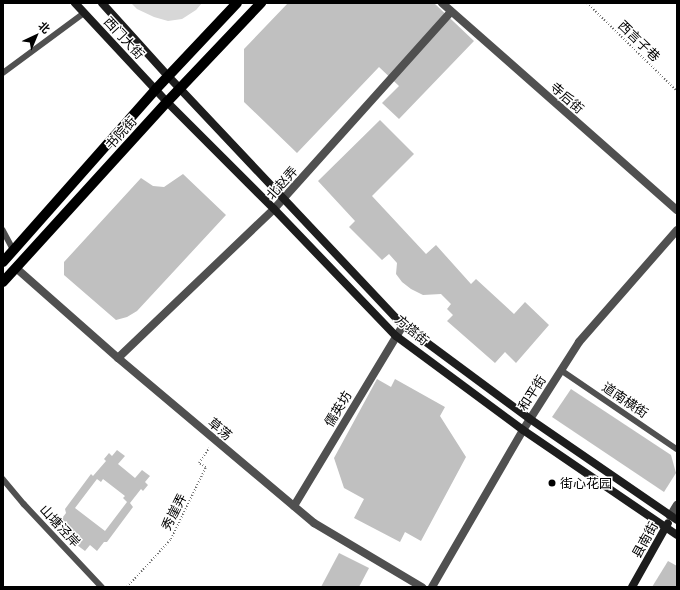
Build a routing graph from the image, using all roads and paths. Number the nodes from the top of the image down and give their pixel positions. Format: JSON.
{"nodes":[{"id":1,"x":75,"y":3,"type":"edge"},
{"id":2,"x":102,"y":3,"type":"edge"},
{"id":3,"x":237,"y":3,"type":"edge"},
{"id":4,"x":261,"y":3,"type":"edge"},
{"id":5,"x":442,"y":3,"type":"edge"},
{"id":6,"x":588,"y":3,"type":"edge"},
{"id":7,"x":451,"y":12,"type":"junction"},
{"id":8,"x":84,"y":13,"type":"junction"},
{"id":9,"x":3,"y":73,"type":"edge"},
{"id":10,"x":168,"y":76,"type":"junction"},
{"id":11,"x":180,"y":88,"type":"junction"},
{"id":12,"x":156,"y":89,"type":"junction"},
{"id":13,"x":677,"y":91,"type":"edge"},
{"id":14,"x":167,"y":102,"type":"junction"},
{"id":15,"x":284,"y":199,"type":"junction"},
{"id":16,"x":274,"y":209,"type":"junction"},
{"id":17,"x":677,"y":210,"type":"edge"},
{"id":18,"x":3,"y":230,"type":"edge"},
{"id":19,"x":677,"y":230,"type":"edge"},
{"id":20,"x":14,"y":251,"type":"junction"},
{"id":21,"x":3,"y":262,"type":"edge"},
{"id":22,"x":16,"y":268,"type":"junction"},
{"id":23,"x":3,"y":282,"type":"edge"},
{"id":24,"x":403,"y":325,"type":"junction"},
{"id":25,"x":396,"y":336,"type":"junction"},
{"id":26,"x":118,"y":358,"type":"junction"},
{"id":27,"x":561,"y":370,"type":"junction"},
{"id":28,"x":530,"y":419,"type":"junction"},
{"id":29,"x":523,"y":430,"type":"junction"},
{"id":30,"x":214,"y":440,"type":"junction"},
{"id":31,"x":677,"y":448,"type":"edge"},
{"id":32,"x":3,"y":479,"type":"edge"},
{"id":33,"x":677,"y":505,"type":"edge"},
{"id":34,"x":294,"y":506,"type":"junction"},
{"id":35,"x":674,"y":518,"type":"edge"},
{"id":36,"x":666,"y":528,"type":"junction"},
{"id":37,"x":677,"y":535,"type":"edge"},
{"id":38,"x":102,"y":587,"type":"edge"},
{"id":39,"x":127,"y":587,"type":"edge"},
{"id":40,"x":422,"y":587,"type":"edge"},
{"id":41,"x":432,"y":587,"type":"edge"},
{"id":42,"x":632,"y":587,"type":"edge"}],
"edges":[{"from":1,"to":8,"type":"street","name":"西门大街"},
{"from":2,"to":10,"type":"street","name":"西门大街"},
{"from":3,"to":10,"type":"main road","name":"书院街"},
{"from":4,"to":11,"type":"main road","name":"书院街"},
{"from":5,"to":7,"type":"street","name":"寺后街"},
{"from":6,"to":13,"type":"path","name":"西言子巷"},
{"from":7,"to":15,"type":"street","name":"北赵弄"},
{"from":7,"to":17,"type":"street","name":"寺后街"},
{"from":8,"to":9,"type":"lane"},
{"from":8,"to":12,"type":"street","name":"西门大街"},
{"from":10,"to":11,"type":"street","name":"西门大街"},
{"from":10,"to":12,"type":"main road","name":"书院街"},
{"from":11,"to":14,"type":"main road","name":"书院街"},
{"from":11,"to":15,"type":"street","name":"方塔街"},
{"from":12,"to":14,"type":"street","name":"西门大街"},
{"from":12,"to":20,"type":"main road","name":"书院街"},
{"from":14,"to":16,"type":"street","name":"方塔街"},
{"from":14,"to":22,"type":"main road","name":"书院街"},
{"from":15,"to":16,"type":"street","name":"北赵弄"},
{"from":15,"to":24,"type":"street","name":"方塔街"},
{"from":16,"to":25,"type":"street","name":"方塔街"},
{"from":16,"to":26,"type":"street","name":"北赵弄"},
{"from":18,"to":20,"type":"lane"},
{"from":19,"to":27,"type":"street","name":"和平街"},
{"from":20,"to":21,"type":"main road","name":"书院街"},
{"from":22,"to":23,"type":"main road","name":"书院街"},
{"from":22,"to":26,"type":"street","name":"草荡"},
{"from":24,"to":25,"type":"street","name":"儒英坊"},
{"from":24,"to":28,"type":"street","name":"方塔街"},
{"from":25,"to":29,"type":"street","name":"方塔街"},
{"from":25,"to":34,"type":"street","name":"儒英坊"},
{"from":26,"to":30,"type":"street","name":"草荡"},
{"from":27,"to":28,"type":"street","name":"和平街"},
{"from":27,"to":31,"type":"lane","name":"道南横街"},
{"from":28,"to":29,"type":"street","name":"和平街"},
{"from":28,"to":35,"type":"street","name":"方塔街"},
{"from":29,"to":36,"type":"street","name":"方塔街"},
{"from":29,"to":41,"type":"street","name":"和平街"},
{"from":30,"to":34,"type":"street","name":"草荡"},
{"from":30,"to":39,"type":"path","name":"秀崖弄"},
{"from":32,"to":38,"type":"lane","name":"山塘泾岸"},
{"from":33,"to":35,"type":"street","name":"县南街"},
{"from":34,"to":40,"type":"street","name":"草荡"},
{"from":35,"to":36,"type":"street","name":"县南街"},
{"from":36,"to":37,"type":"street","name":"方塔街"},
{"from":36,"to":42,"type":"street","name":"县南街"}]}
